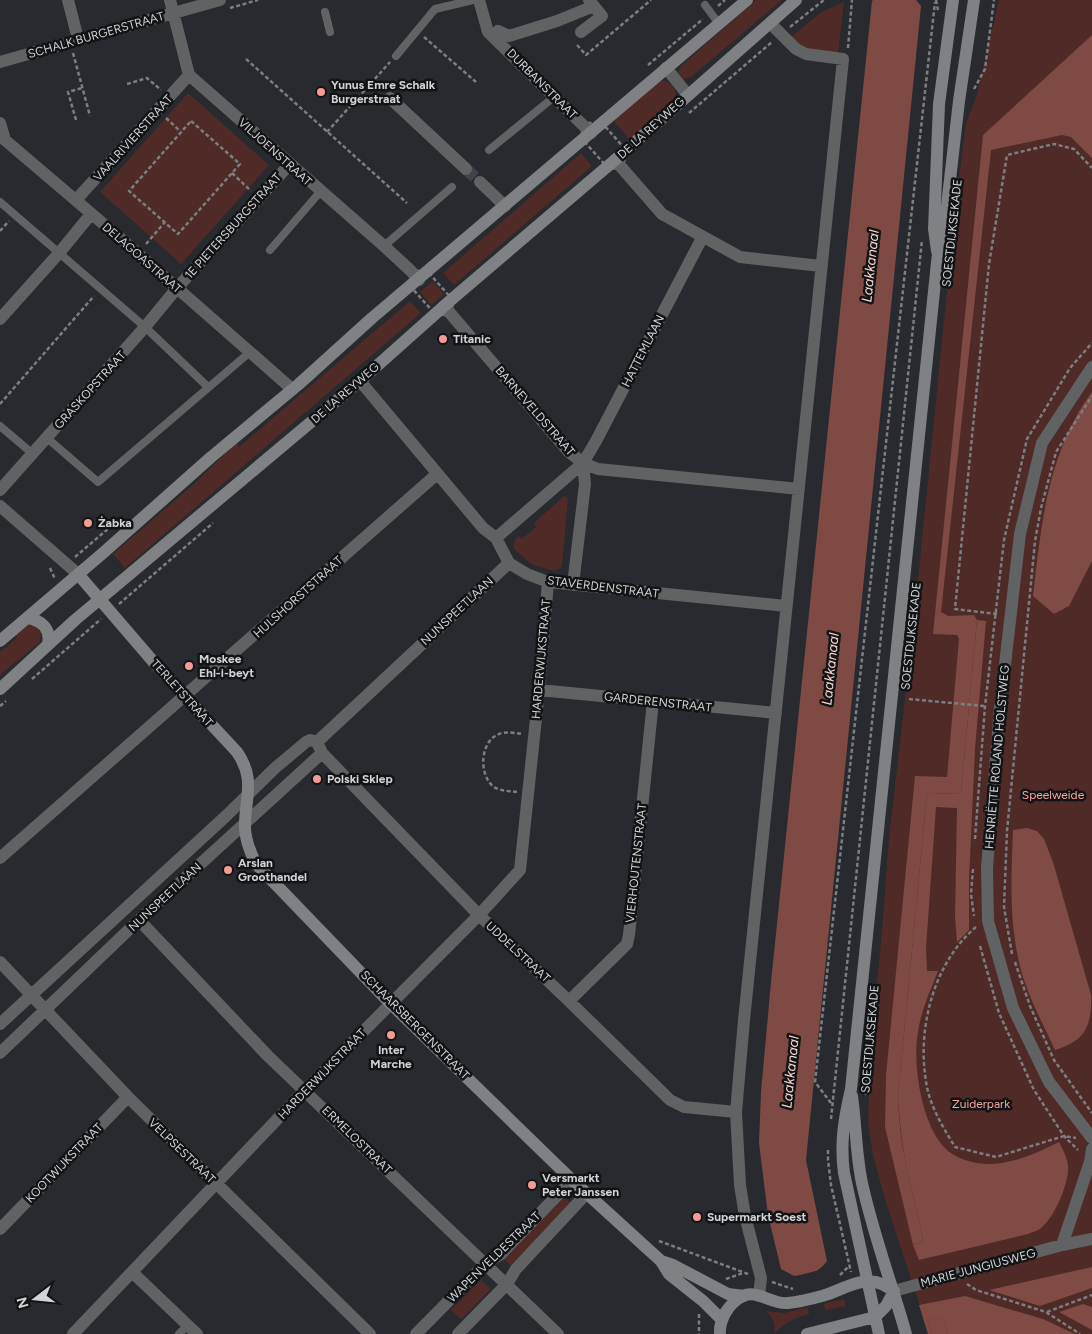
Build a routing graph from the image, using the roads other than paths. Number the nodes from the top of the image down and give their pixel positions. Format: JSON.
{"nodes":[{"id":1,"x":68,"y":0,"type":"edge"},
{"id":2,"x":170,"y":0,"type":"edge"},
{"id":3,"x":220,"y":0,"type":"edge"},
{"id":4,"x":473,"y":0,"type":"edge"},
{"id":5,"x":479,"y":0,"type":"edge"},
{"id":6,"x":747,"y":0,"type":"edge"},
{"id":7,"x":796,"y":0,"type":"edge"},
{"id":8,"x":953,"y":0,"type":"edge"},
{"id":9,"x":974,"y":0,"type":"edge"},
{"id":10,"x":592,"y":3,"type":"edge"},
{"id":11,"x":705,"y":5,"type":"dead end"},
{"id":12,"x":325,"y":12,"type":"dead end"},
{"id":13,"x":173,"y":13,"type":"junction"},
{"id":14,"x":770,"y":23,"type":"junction"},
{"id":15,"x":719,"y":24,"type":"junction"},
{"id":16,"x":330,"y":32,"type":"dead end"},
{"id":17,"x":581,"y":32,"type":"dead end"},
{"id":18,"x":494,"y":36,"type":"junction"},
{"id":19,"x":74,"y":40,"type":"junction"},
{"id":20,"x":396,"y":56,"type":"road end"},
{"id":21,"x":0,"y":62,"type":"edge"},
{"id":22,"x":666,"y":68,"type":"junction"},
{"id":23,"x":189,"y":75,"type":"junction"},
{"id":24,"x":688,"y":95,"type":"junction"},
{"id":25,"x":554,"y":96,"type":"junction"},
{"id":26,"x":390,"y":98,"type":"dead end"},
{"id":27,"x":0,"y":123,"type":"edge"},
{"id":28,"x":587,"y":136,"type":"junction"},
{"id":29,"x":2,"y":143,"type":"edge"},
{"id":30,"x":489,"y":150,"type":"dead end"},
{"id":31,"x":289,"y":164,"type":"junction"},
{"id":32,"x":615,"y":166,"type":"junction"},
{"id":33,"x":466,"y":169,"type":"tunnel mouth"},
{"id":34,"x":480,"y":182,"type":"tunnel mouth"},
{"id":35,"x":452,"y":187,"type":"dead end"},
{"id":36,"x":320,"y":192,"type":"junction"},
{"id":37,"x":76,"y":200,"type":"junction"},
{"id":38,"x":0,"y":202,"type":"edge"},
{"id":39,"x":505,"y":206,"type":"junction"},
{"id":40,"x":91,"y":214,"type":"junction"},
{"id":41,"x":702,"y":238,"type":"junction"},
{"id":42,"x":384,"y":246,"type":"junction"},
{"id":43,"x":270,"y":250,"type":"dead end"},
{"id":44,"x":60,"y":252,"type":"junction"},
{"id":45,"x":938,"y":253,"type":"junction"},
{"id":46,"x":821,"y":266,"type":"junction"},
{"id":47,"x":419,"y":279,"type":"junction"},
{"id":48,"x":177,"y":288,"type":"junction"},
{"id":49,"x":444,"y":306,"type":"junction"},
{"id":50,"x":0,"y":319,"type":"edge"},
{"id":51,"x":145,"y":328,"type":"junction"},
{"id":52,"x":250,"y":352,"type":"junction"},
{"id":53,"x":1092,"y":367,"type":"edge"},
{"id":54,"x":360,"y":381,"type":"junction"},
{"id":55,"x":208,"y":386,"type":"junction"},
{"id":56,"x":292,"y":390,"type":"junction"},
{"id":57,"x":0,"y":426,"type":"edge"},
{"id":58,"x":47,"y":438,"type":"junction"},
{"id":59,"x":33,"y":454,"type":"junction"},
{"id":60,"x":583,"y":463,"type":"junction"},
{"id":61,"x":437,"y":474,"type":"junction"},
{"id":62,"x":800,"y":489,"type":"junction"},
{"id":63,"x":0,"y":490,"type":"edge"},
{"id":64,"x":0,"y":506,"type":"edge"},
{"id":65,"x":496,"y":538,"type":"junction"},
{"id":66,"x":509,"y":563,"type":"junction"},
{"id":67,"x":78,"y":574,"type":"junction"},
{"id":68,"x":548,"y":582,"type":"junction"},
{"id":69,"x":573,"y":585,"type":"junction"},
{"id":70,"x":100,"y":600,"type":"junction"},
{"id":71,"x":786,"y":606,"type":"junction"},
{"id":72,"x":27,"y":618,"type":"junction"},
{"id":73,"x":0,"y":641,"type":"edge"},
{"id":74,"x":48,"y":644,"type":"junction"},
{"id":75,"x":0,"y":688,"type":"edge"},
{"id":76,"x":539,"y":690,"type":"junction"},
{"id":77,"x":185,"y":697,"type":"junction"},
{"id":78,"x":653,"y":701,"type":"junction"},
{"id":79,"x":776,"y":713,"type":"junction"},
{"id":80,"x":319,"y":747,"type":"junction"},
{"id":81,"x":249,"y":792,"type":"junction"},
{"id":82,"x":244,"y":825,"type":"junction"},
{"id":83,"x":0,"y":858,"type":"edge"},
{"id":84,"x":479,"y":915,"type":"junction"},
{"id":85,"x":139,"y":920,"type":"junction"},
{"id":86,"x":0,"y":962,"type":"edge"},
{"id":87,"x":31,"y":994,"type":"junction"},
{"id":88,"x":570,"y":1000,"type":"junction"},
{"id":89,"x":391,"y":1004,"type":"junction"},
{"id":90,"x":45,"y":1010,"type":"junction"},
{"id":91,"x":0,"y":1024,"type":"edge"},
{"id":92,"x":0,"y":1053,"type":"edge"},
{"id":93,"x":851,"y":1089,"type":"junction"},
{"id":94,"x":305,"y":1090,"type":"junction"},
{"id":95,"x":128,"y":1098,"type":"junction"},
{"id":96,"x":736,"y":1112,"type":"junction"},
{"id":97,"x":1087,"y":1138,"type":"edge"},
{"id":98,"x":1092,"y":1149,"type":"edge"},
{"id":99,"x":572,"y":1180,"type":"junction"},
{"id":100,"x":216,"y":1184,"type":"junction"},
{"id":101,"x":587,"y":1193,"type":"junction"},
{"id":102,"x":0,"y":1229,"type":"edge"},
{"id":103,"x":1092,"y":1239,"type":"edge"},
{"id":104,"x":1062,"y":1245,"type":"junction"},
{"id":105,"x":661,"y":1261,"type":"junction"},
{"id":106,"x":486,"y":1263,"type":"junction"},
{"id":107,"x":132,"y":1272,"type":"junction"},
{"id":108,"x":868,"y":1281,"type":"junction"},
{"id":109,"x":507,"y":1284,"type":"junction"},
{"id":110,"x":894,"y":1291,"type":"junction"},
{"id":111,"x":744,"y":1296,"type":"junction"},
{"id":112,"x":765,"y":1299,"type":"junction"},
{"id":113,"x":875,"y":1317,"type":"junction"},
{"id":114,"x":722,"y":1320,"type":"junction"},
{"id":115,"x":188,"y":1331,"type":"edge"},
{"id":116,"x":810,"y":1333,"type":"edge"},
{"id":117,"x":73,"y":1334,"type":"edge"},
{"id":118,"x":370,"y":1334,"type":"edge"},
{"id":119,"x":416,"y":1334,"type":"edge"},
{"id":120,"x":458,"y":1334,"type":"edge"},
{"id":121,"x":558,"y":1334,"type":"edge"},
{"id":122,"x":720,"y":1334,"type":"edge"},
{"id":123,"x":879,"y":1334,"type":"edge"},
{"id":124,"x":906,"y":1334,"type":"edge"}],
"edges":[{"from":1,"to":19,"type":"street"},
{"from":2,"to":13,"type":"street"},
{"from":3,"to":13,"type":"street","name":"SCHALK BURGERSTRAAT"},
{"from":4,"to":20,"type":"lane"},
{"from":5,"to":18,"type":"street","name":"DURBANSTRAAT"},
{"from":6,"to":15,"type":"street"},
{"from":7,"to":14,"type":"street","name":"DE LA REYWEG"},
{"from":8,"to":45,"type":"street","name":"SOESTDIJKSEKADE"},
{"from":9,"to":45,"type":"street","name":"SOESTDIJKSEKADE"},
{"from":10,"to":17,"type":"street"},
{"from":10,"to":18,"type":"street","name":"DURBANSTRAAT"},
{"from":11,"to":15,"type":"lane"},
{"from":12,"to":16,"type":"lane"},
{"from":13,"to":19,"type":"street","name":"SCHALK BURGERSTRAAT"},
{"from":13,"to":23,"type":"street"},
{"from":14,"to":24,"type":"street","name":"DE LA REYWEG"},
{"from":14,"to":46,"type":"street"},
{"from":15,"to":22,"type":"street"},
{"from":18,"to":25,"type":"street","name":"DURBANSTRAAT"},
{"from":19,"to":21,"type":"street","name":"SCHALK BURGERSTRAAT"},
{"from":22,"to":24,"type":"street","name":"DE LA REYWEG"},
{"from":22,"to":28,"type":"street"},
{"from":23,"to":31,"type":"street","name":"VILJOENSTRAAT"},
{"from":23,"to":37,"type":"street","name":"VAALRIVIERSTRAAT"},
{"from":24,"to":32,"type":"street","name":"DE LA REYWEG"},
{"from":25,"to":28,"type":"street","name":"DURBANSTRAAT"},
{"from":25,"to":30,"type":"lane"},
{"from":26,"to":33,"type":"street"},
{"from":27,"to":29,"type":"street","name":"DELAGOASTRAAT"},
{"from":28,"to":39,"type":"street"},
{"from":29,"to":37,"type":"street","name":"DELAGOASTRAAT"},
{"from":31,"to":36,"type":"street","name":"VILJOENSTRAAT"},
{"from":31,"to":48,"type":"street","name":"1E PIETERSBURGSTRAAT"},
{"from":32,"to":41,"type":"street"},
{"from":32,"to":49,"type":"street","name":"DE LA REYWEG"},
{"from":34,"to":39,"type":"street"},
{"from":35,"to":42,"type":"lane"},
{"from":36,"to":42,"type":"street","name":"VILJOENSTRAAT"},
{"from":36,"to":43,"type":"lane"},
{"from":37,"to":40,"type":"street","name":"DELAGOASTRAAT"},
{"from":38,"to":44,"type":"lane"},
{"from":39,"to":47,"type":"street"},
{"from":40,"to":44,"type":"street"},
{"from":40,"to":48,"type":"street","name":"DELAGOASTRAAT"},
{"from":41,"to":46,"type":"street"},
{"from":41,"to":60,"type":"street","name":"HATTEMLAAN"},
{"from":42,"to":47,"type":"street","name":"VILJOENSTRAAT"},
{"from":44,"to":50,"type":"street"},
{"from":44,"to":51,"type":"lane"},
{"from":45,"to":93,"type":"street","name":"SOESTDIJKSEKADE"},
{"from":46,"to":62,"type":"street"},
{"from":47,"to":56,"type":"street"},
{"from":48,"to":51,"type":"street","name":"GRASKOPSTRAAT"},
{"from":48,"to":52,"type":"street","name":"DELAGOASTRAAT"},
{"from":49,"to":54,"type":"street","name":"DE LA REYWEG"},
{"from":49,"to":60,"type":"street","name":"BARNEVELDSTRAAT"},
{"from":51,"to":55,"type":"lane"},
{"from":51,"to":58,"type":"street","name":"GRASKOPSTRAAT"},
{"from":52,"to":55,"type":"lane"},
{"from":52,"to":56,"type":"street","name":"DELAGOASTRAAT"},
{"from":53,"to":97,"type":"street","name":"HENRIËTTE ROLAND HOLSTWEG"},
{"from":54,"to":61,"type":"street"},
{"from":54,"to":70,"type":"street","name":"DE LA REYWEG"},
{"from":55,"to":58,"type":"lane"},
{"from":56,"to":67,"type":"street"},
{"from":57,"to":59,"type":"lane"},
{"from":58,"to":59,"type":"street","name":"GRASKOPSTRAAT"},
{"from":59,"to":63,"type":"street","name":"GRASKOPSTRAAT"},
{"from":60,"to":62,"type":"street","name":"BARNEVELDSTRAAT"},
{"from":60,"to":65,"type":"street","name":"HATTEMLAAN"},
{"from":60,"to":69,"type":"street"},
{"from":61,"to":65,"type":"street"},
{"from":61,"to":77,"type":"street","name":"HULSHORSTSTRAAT"},
{"from":62,"to":71,"type":"street"},
{"from":64,"to":67,"type":"street"},
{"from":65,"to":66,"type":"street"},
{"from":66,"to":68,"type":"street","name":"STAVERDENSTRAAT"},
{"from":66,"to":80,"type":"street","name":"NUNSPEETLAAN"},
{"from":67,"to":70,"type":"street","name":"TERLETSTRAAT"},
{"from":67,"to":72,"type":"street"},
{"from":68,"to":69,"type":"street","name":"STAVERDENSTRAAT"},
{"from":68,"to":76,"type":"street","name":"HARDERWIJKSTRAAT"},
{"from":69,"to":71,"type":"street","name":"STAVERDENSTRAAT"},
{"from":70,"to":74,"type":"street","name":"DE LA REYWEG"},
{"from":70,"to":77,"type":"street","name":"TERLETSTRAAT"},
{"from":71,"to":79,"type":"street"},
{"from":72,"to":73,"type":"street"},
{"from":72,"to":74,"type":"street"},
{"from":74,"to":75,"type":"street","name":"DE LA REYWEG"},
{"from":76,"to":78,"type":"street","name":"GARDERENSTRAAT"},
{"from":76,"to":84,"type":"street","name":"HARDERWIJKSTRAAT"},
{"from":77,"to":81,"type":"street","name":"TERLETSTRAAT"},
{"from":77,"to":83,"type":"street","name":"HULSHORSTSTRAAT"},
{"from":78,"to":79,"type":"street","name":"GARDERENSTRAAT"},
{"from":78,"to":88,"type":"street","name":"VIERHOUTENSTRAAT"},
{"from":79,"to":96,"type":"street"},
{"from":80,"to":81,"type":"street","name":"NUNSPEETLAAN"},
{"from":80,"to":82,"type":"street","name":"NUNSPEETLAAN"},
{"from":80,"to":84,"type":"street","name":"UDDELSTRAAT"},
{"from":81,"to":82,"type":"street","name":"SCHAARSBERGENSTRAAT"},
{"from":81,"to":87,"type":"street","name":"NUNSPEETLAAN"},
{"from":82,"to":85,"type":"street","name":"NUNSPEETLAAN"},
{"from":82,"to":89,"type":"street","name":"SCHAARSBERGENSTRAAT"},
{"from":84,"to":88,"type":"street","name":"UDDELSTRAAT"},
{"from":84,"to":89,"type":"street","name":"HARDERWIJKSTRAAT"},
{"from":85,"to":90,"type":"street","name":"NUNSPEETLAAN"},
{"from":85,"to":94,"type":"street","name":"ERMELOSTRAAT"},
{"from":86,"to":87,"type":"street","name":"VELPSESTRAAT"},
{"from":87,"to":90,"type":"street","name":"VELPSESTRAAT"},
{"from":87,"to":91,"type":"street","name":"NUNSPEETLAAN"},
{"from":88,"to":96,"type":"street","name":"UDDELSTRAAT"},
{"from":89,"to":94,"type":"street","name":"HARDERWIJKSTRAAT"},
{"from":89,"to":99,"type":"street","name":"SCHAARSBERGENSTRAAT"},
{"from":90,"to":92,"type":"street","name":"NUNSPEETLAAN"},
{"from":90,"to":95,"type":"street","name":"VELPSESTRAAT"},
{"from":93,"to":108,"type":"street","name":"SOESTDIJKSEKADE"},
{"from":93,"to":110,"type":"street","name":"SOESTDIJKSEKADE"},
{"from":94,"to":100,"type":"street","name":"HARDERWIJKSTRAAT"},
{"from":94,"to":106,"type":"street","name":"ERMELOSTRAAT"},
{"from":95,"to":100,"type":"street","name":"VELPSESTRAAT"},
{"from":95,"to":102,"type":"street","name":"KOOTWIJKSTRAAT"},
{"from":96,"to":112,"type":"street"},
{"from":98,"to":104,"type":"street"},
{"from":99,"to":101,"type":"street","name":"SCHAARSBERGENSTRAAT"},
{"from":99,"to":106,"type":"street","name":"WAPENVELDESTRAAT"},
{"from":100,"to":107,"type":"street","name":"HARDERWIJKSTRAAT"},
{"from":100,"to":118,"type":"street","name":"VELPSESTRAAT"},
{"from":101,"to":105,"type":"street","name":"SCHAARSBERGENSTRAAT"},
{"from":101,"to":109,"type":"street","name":"WAPENVELDESTRAAT"},
{"from":103,"to":104,"type":"street","name":"MARIE JUNGIUSWEG"},
{"from":104,"to":110,"type":"street","name":"MARIE JUNGIUSWEG"},
{"from":105,"to":111,"type":"street","name":"SCHAARSBERGENSTRAAT"},
{"from":105,"to":114,"type":"street","name":"SCHAARSBERGENSTRAAT"},
{"from":106,"to":109,"type":"street","name":"ERMELOSTRAAT"},
{"from":106,"to":119,"type":"street","name":"WAPENVELDESTRAAT"},
{"from":107,"to":115,"type":"street"},
{"from":107,"to":117,"type":"street","name":"HARDERWIJKSTRAAT"},
{"from":108,"to":110,"type":"street"},
{"from":108,"to":112,"type":"street"},
{"from":108,"to":113,"type":"street","name":"SOESTDIJKSEKADE"},
{"from":109,"to":120,"type":"street","name":"WAPENVELDESTRAAT"},
{"from":109,"to":121,"type":"street","name":"ERMELOSTRAAT"},
{"from":110,"to":113,"type":"street"},
{"from":110,"to":124,"type":"street","name":"SOESTDIJKSEKADE"},
{"from":111,"to":112,"type":"street","name":"SCHAARSBERGENSTRAAT"},
{"from":111,"to":114,"type":"street"},
{"from":113,"to":116,"type":"street"},
{"from":113,"to":123,"type":"street","name":"SOESTDIJKSEKADE"},
{"from":114,"to":122,"type":"street"}]}
